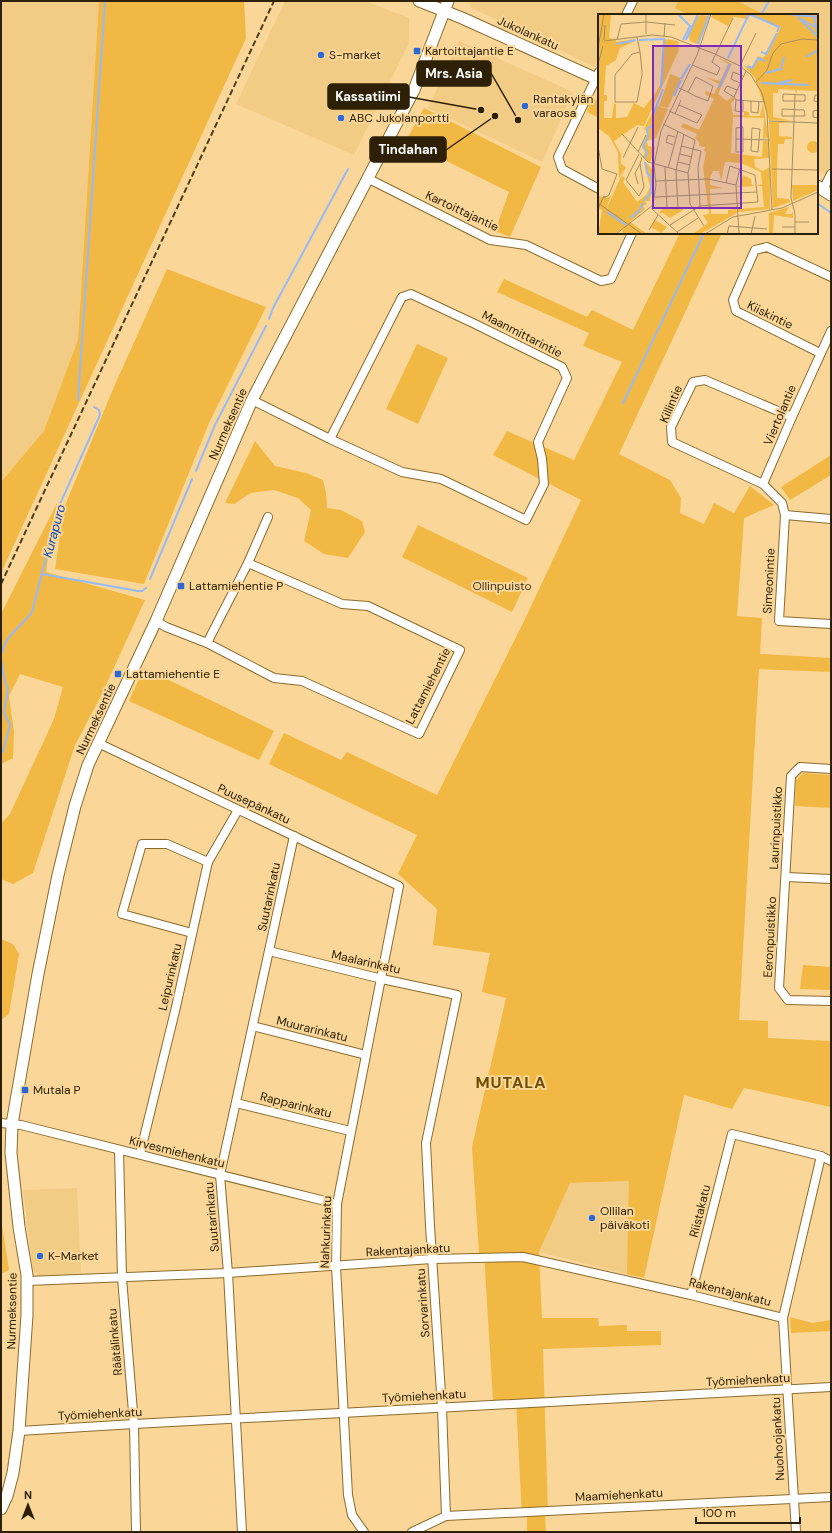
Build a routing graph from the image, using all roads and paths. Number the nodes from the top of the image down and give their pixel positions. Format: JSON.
{"nodes":[{"id":1,"x":419,"y":1,"type":"edge"},
{"id":2,"x":633,"y":1,"type":"edge"},
{"id":3,"x":447,"y":6,"type":"edge"},
{"id":4,"x":626,"y":14,"type":"edge"},
{"id":5,"x":598,"y":77,"type":"edge"},
{"id":6,"x":831,"y":174,"type":"edge"},
{"id":7,"x":369,"y":179,"type":"junction"},
{"id":8,"x":598,"y":188,"type":"edge"},
{"id":9,"x":824,"y":190,"type":"edge"},
{"id":10,"x":632,"y":234,"type":"edge"},
{"id":11,"x":831,"y":277,"type":"edge"},
{"id":12,"x":831,"y":331,"type":"edge"},
{"id":13,"x":820,"y":353,"type":"junction"},
{"id":14,"x":252,"y":400,"type":"junction"},
{"id":15,"x":792,"y":417,"type":"junction"},
{"id":16,"x":330,"y":439,"type":"junction"},
{"id":17,"x":763,"y":484,"type":"junction"},
{"id":18,"x":785,"y":515,"type":"junction"},
{"id":19,"x":268,"y":517,"type":"dead end"},
{"id":20,"x":831,"y":519,"type":"edge"},
{"id":21,"x":248,"y":563,"type":"junction"},
{"id":22,"x":156,"y":621,"type":"junction"},
{"id":23,"x":831,"y":624,"type":"edge"},
{"id":24,"x":207,"y":643,"type":"junction"},
{"id":25,"x":98,"y":743,"type":"junction"},
{"id":26,"x":831,"y":769,"type":"edge"},
{"id":27,"x":238,"y":810,"type":"junction"},
{"id":28,"x":294,"y":836,"type":"junction"},
{"id":29,"x":208,"y":862,"type":"junction"},
{"id":30,"x":786,"y":877,"type":"junction"},
{"id":31,"x":831,"y":879,"type":"edge"},
{"id":32,"x":400,"y":886,"type":"joint"},
{"id":33,"x":192,"y":933,"type":"junction"},
{"id":34,"x":269,"y":951,"type":"junction"},
{"id":35,"x":382,"y":979,"type":"junction"},
{"id":36,"x":457,"y":994,"type":"joint"},
{"id":37,"x":831,"y":1001,"type":"edge"},
{"id":38,"x":253,"y":1026,"type":"junction"},
{"id":39,"x":366,"y":1055,"type":"junction"},
{"id":40,"x":236,"y":1103,"type":"junction"},
{"id":41,"x":6,"y":1124,"type":"edge"},
{"id":42,"x":350,"y":1130,"type":"junction"},
{"id":43,"x":119,"y":1150,"type":"junction"},
{"id":44,"x":140,"y":1154,"type":"junction"},
{"id":45,"x":821,"y":1156,"type":"junction"},
{"id":46,"x":831,"y":1161,"type":"edge"},
{"id":47,"x":220,"y":1175,"type":"junction"},
{"id":48,"x":337,"y":1204,"type":"junction"},
{"id":49,"x":432,"y":1259,"type":"junction"},
{"id":50,"x":336,"y":1266,"type":"junction"},
{"id":51,"x":228,"y":1273,"type":"junction"},
{"id":52,"x":122,"y":1278,"type":"junction"},
{"id":53,"x":28,"y":1281,"type":"junction"},
{"id":54,"x":691,"y":1294,"type":"junction"},
{"id":55,"x":783,"y":1318,"type":"junction"},
{"id":56,"x":831,"y":1388,"type":"edge"},
{"id":57,"x":788,"y":1390,"type":"junction"},
{"id":58,"x":442,"y":1408,"type":"junction"},
{"id":59,"x":344,"y":1412,"type":"junction"},
{"id":60,"x":235,"y":1419,"type":"junction"},
{"id":61,"x":134,"y":1424,"type":"junction"},
{"id":62,"x":18,"y":1431,"type":"junction"},
{"id":63,"x":831,"y":1497,"type":"edge"},
{"id":64,"x":794,"y":1499,"type":"junction"},
{"id":65,"x":1,"y":1508,"type":"edge"},
{"id":66,"x":446,"y":1516,"type":"junction"},
{"id":67,"x":136,"y":1532,"type":"edge"},
{"id":68,"x":242,"y":1532,"type":"edge"},
{"id":69,"x":364,"y":1532,"type":"edge"},
{"id":70,"x":412,"y":1532,"type":"edge"},
{"id":71,"x":796,"y":1532,"type":"edge"}],
"edges":[{"from":1,"to":3,"type":"street","name":"Jukolankatu"},
{"from":2,"to":4,"type":"street"},
{"from":3,"to":5,"type":"street","name":"Jukolankatu"},
{"from":3,"to":7,"type":"street","name":"Nurmeksentie"},
{"from":5,"to":8,"type":"street"},
{"from":6,"to":9,"type":"street"},
{"from":7,"to":10,"type":"street","name":"Kartoittajantie"},
{"from":7,"to":14,"type":"street","name":"Nurmeksentie"},
{"from":11,"to":13,"type":"street","name":"Kiiskintie"},
{"from":12,"to":13,"type":"street","name":"Viertolantie"},
{"from":13,"to":15,"type":"street","name":"Viertolantie"},
{"from":14,"to":16,"type":"street","name":"Maanmittarintie"},
{"from":14,"to":22,"type":"street","name":"Nurmeksentie"},
{"from":15,"to":17,"type":"street","name":"Viertolantie"},
{"from":15,"to":17,"type":"street","name":"Killintie"},
{"from":16,"to":16,"type":"street","name":"Maanmittarintie"},
{"from":17,"to":18,"type":"street"},
{"from":18,"to":20,"type":"street"},
{"from":18,"to":23,"type":"street","name":"Simeonintie"},
{"from":19,"to":21,"type":"street"},
{"from":21,"to":24,"type":"street"},
{"from":21,"to":24,"type":"street","name":"Lattamiehentie"},
{"from":22,"to":24,"type":"street","name":"Lattamiehentie"},
{"from":22,"to":25,"type":"street","name":"Nurmeksentie"},
{"from":25,"to":27,"type":"street","name":"Puusepänkatu"},
{"from":25,"to":41,"type":"street","name":"Nurmeksentie"},
{"from":26,"to":30,"type":"street","name":"Laurinpuistikko"},
{"from":27,"to":28,"type":"street","name":"Puusepänkatu"},
{"from":27,"to":29,"type":"street","name":"Leipurinkatu"},
{"from":28,"to":32,"type":"street","name":"Puusepänkatu"},
{"from":28,"to":34,"type":"street","name":"Suutarinkatu"},
{"from":29,"to":33,"type":"street","name":"Leipurinkatu"},
{"from":29,"to":33,"type":"street"},
{"from":30,"to":31,"type":"street"},
{"from":30,"to":37,"type":"street","name":"Eeronpuistikko"},
{"from":32,"to":35,"type":"street","name":"Nahkurinkatu"},
{"from":33,"to":44,"type":"street","name":"Leipurinkatu"},
{"from":34,"to":35,"type":"street","name":"Maalarinkatu"},
{"from":34,"to":38,"type":"street","name":"Suutarinkatu"},
{"from":35,"to":36,"type":"street","name":"Maalarinkatu"},
{"from":35,"to":39,"type":"street","name":"Nahkurinkatu"},
{"from":36,"to":49,"type":"street","name":"Sorvarinkatu"},
{"from":38,"to":39,"type":"street","name":"Muurarinkatu"},
{"from":38,"to":40,"type":"street","name":"Suutarinkatu"},
{"from":39,"to":42,"type":"street","name":"Nahkurinkatu"},
{"from":40,"to":42,"type":"street","name":"Rapparinkatu"},
{"from":40,"to":47,"type":"street","name":"Suutarinkatu"},
{"from":41,"to":43,"type":"street","name":"Kirvesmiehenkatu"},
{"from":41,"to":53,"type":"street","name":"Nurmeksentie"},
{"from":42,"to":48,"type":"street","name":"Nahkurinkatu"},
{"from":43,"to":44,"type":"street","name":"Kirvesmiehenkatu"},
{"from":43,"to":52,"type":"street","name":"Räätälinkatu"},
{"from":44,"to":47,"type":"street","name":"Kirvesmiehenkatu"},
{"from":45,"to":46,"type":"street"},
{"from":45,"to":54,"type":"street","name":"Riistakatu"},
{"from":45,"to":55,"type":"street","name":"Nuohoojankatu"},
{"from":47,"to":48,"type":"street","name":"Kirvesmiehenkatu"},
{"from":47,"to":51,"type":"street","name":"Suutarinkatu"},
{"from":48,"to":50,"type":"street","name":"Nahkurinkatu"},
{"from":49,"to":50,"type":"street","name":"Rakentajankatu"},
{"from":49,"to":54,"type":"street","name":"Rakentajankatu"},
{"from":49,"to":58,"type":"street","name":"Sorvarinkatu"},
{"from":50,"to":51,"type":"street","name":"Rakentajankatu"},
{"from":50,"to":59,"type":"street","name":"Nahkurinkatu"},
{"from":51,"to":52,"type":"street","name":"Rakentajankatu"},
{"from":51,"to":60,"type":"street","name":"Suutarinkatu"},
{"from":52,"to":53,"type":"street","name":"Rakentajankatu"},
{"from":52,"to":61,"type":"street","name":"Räätälinkatu"},
{"from":53,"to":62,"type":"street","name":"Nurmeksentie"},
{"from":54,"to":55,"type":"street","name":"Rakentajankatu"},
{"from":55,"to":57,"type":"street","name":"Nuohoojankatu"},
{"from":56,"to":57,"type":"street","name":"Työmiehenkatu"},
{"from":57,"to":58,"type":"street","name":"Työmiehenkatu"},
{"from":57,"to":64,"type":"street","name":"Nuohoojankatu"},
{"from":58,"to":59,"type":"street","name":"Työmiehenkatu"},
{"from":58,"to":66,"type":"street","name":"Sorvarinkatu"},
{"from":59,"to":60,"type":"street","name":"Työmiehenkatu"},
{"from":59,"to":69,"type":"street","name":"Nahkurinkatu"},
{"from":60,"to":61,"type":"street","name":"Työmiehenkatu"},
{"from":60,"to":68,"type":"street","name":"Suutarinkatu"},
{"from":61,"to":62,"type":"street","name":"Työmiehenkatu"},
{"from":61,"to":67,"type":"street","name":"Räätälinkatu"},
{"from":62,"to":65,"type":"street","name":"Nurmeksentie"},
{"from":63,"to":64,"type":"street","name":"Maamiehenkatu"},
{"from":64,"to":66,"type":"street","name":"Maamiehenkatu"},
{"from":64,"to":71,"type":"street","name":"Nuohoojankatu"},
{"from":66,"to":70,"type":"street","name":"Maamiehenkatu"}]}
